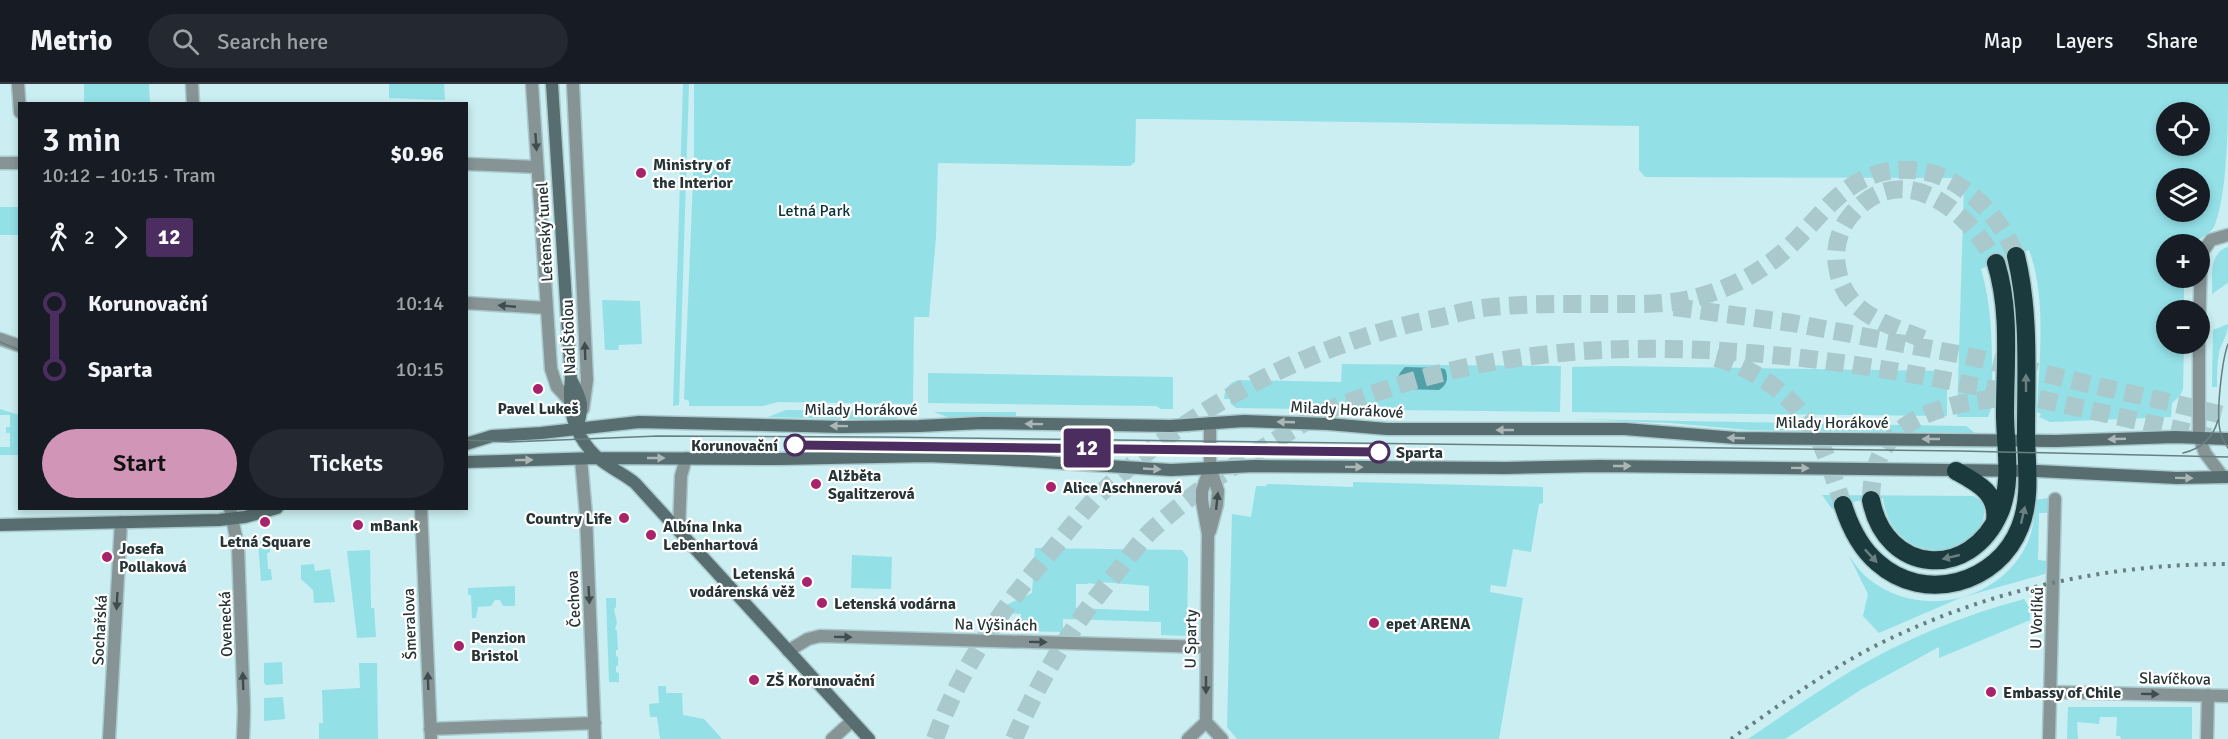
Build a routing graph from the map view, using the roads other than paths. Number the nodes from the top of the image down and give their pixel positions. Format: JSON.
{"nodes":[{"id":1,"x":18,"y":84,"type":"edge"},
{"id":2,"x":192,"y":84,"type":"edge"},
{"id":3,"x":532,"y":84,"type":"edge"},
{"id":4,"x":552,"y":84,"type":"edge"},
{"id":5,"x":573,"y":84,"type":"edge"},
{"id":6,"x":19,"y":102,"type":"edge"},
{"id":7,"x":193,"y":102,"type":"edge"},
{"id":8,"x":0,"y":163,"type":"edge"},
{"id":9,"x":18,"y":163,"type":"edge"},
{"id":10,"x":468,"y":165,"type":"edge"},
{"id":11,"x":537,"y":167,"type":"junction"},
{"id":12,"x":2228,"y":235,"type":"edge"},
{"id":13,"x":2016,"y":256,"type":"tunnel mouth"},
{"id":14,"x":1996,"y":263,"type":"tunnel mouth"},
{"id":15,"x":2200,"y":300,"type":"edge"},
{"id":16,"x":468,"y":303,"type":"edge"},
{"id":17,"x":547,"y":308,"type":"junction"},
{"id":18,"x":0,"y":339,"type":"edge"},
{"id":19,"x":18,"y":345,"type":"edge"},
{"id":20,"x":2199,"y":354,"type":"edge"},
{"id":21,"x":571,"y":379,"type":"junction"},
{"id":22,"x":569,"y":400,"type":"junction"},
{"id":23,"x":583,"y":410,"type":"junction"},
{"id":24,"x":1210,"y":423,"type":"junction"},
{"id":25,"x":577,"y":429,"type":"junction"},
{"id":26,"x":2199,"y":437,"type":"junction"},
{"id":27,"x":2228,"y":440,"type":"edge"},
{"id":28,"x":470,"y":441,"type":"edge"},
{"id":29,"x":2006,"y":441,"type":"junction"},
{"id":30,"x":2026,"y":441,"type":"junction"},
{"id":31,"x":597,"y":458,"type":"junction"},
{"id":32,"x":686,"y":458,"type":"junction"},
{"id":33,"x":581,"y":459,"type":"junction"},
{"id":34,"x":468,"y":462,"type":"edge"},
{"id":35,"x":1210,"y":467,"type":"junction"},
{"id":36,"x":1956,"y":471,"type":"junction"},
{"id":37,"x":2028,"y":471,"type":"junction"},
{"id":38,"x":2008,"y":472,"type":"junction"},
{"id":39,"x":2225,"y":477,"type":"edge"},
{"id":40,"x":2055,"y":499,"type":"dead end"},
{"id":41,"x":1871,"y":500,"type":"tunnel mouth"},
{"id":42,"x":1843,"y":505,"type":"tunnel mouth"},
{"id":43,"x":262,"y":510,"type":"edge"},
{"id":44,"x":421,"y":510,"type":"edge"},
{"id":45,"x":231,"y":514,"type":"edge"},
{"id":46,"x":122,"y":522,"type":"junction"},
{"id":47,"x":1995,"y":522,"type":"junction"},
{"id":48,"x":0,"y":525,"type":"edge"},
{"id":49,"x":679,"y":530,"type":"junction"},
{"id":50,"x":1206,"y":647,"type":"junction"},
{"id":51,"x":789,"y":651,"type":"junction"},
{"id":52,"x":2050,"y":692,"type":"junction"},
{"id":53,"x":2208,"y":695,"type":"junction"},
{"id":54,"x":2228,"y":696,"type":"edge"},
{"id":55,"x":852,"y":721,"type":"junction"},
{"id":56,"x":1206,"y":722,"type":"junction"},
{"id":57,"x":595,"y":723,"type":"junction"},
{"id":58,"x":430,"y":734,"type":"edge"},
{"id":59,"x":109,"y":739,"type":"edge"},
{"id":60,"x":243,"y":739,"type":"edge"},
{"id":61,"x":595,"y":739,"type":"edge"},
{"id":62,"x":832,"y":739,"type":"edge"},
{"id":63,"x":869,"y":739,"type":"edge"},
{"id":64,"x":1188,"y":739,"type":"edge"},
{"id":65,"x":1222,"y":739,"type":"edge"},
{"id":66,"x":2049,"y":739,"type":"edge"},
{"id":67,"x":2207,"y":739,"type":"edge"}],
"edges":[{"from":1,"to":6,"type":"street"},
{"from":2,"to":7,"type":"street"},
{"from":3,"to":11,"type":"street","name":"Nad Štolou","one_way":true},
{"from":4,"to":21,"type":"main road","name":"Letenský tunel"},
{"from":23,"to":5,"type":"street","name":"Nad Štolou","one_way":true},
{"from":8,"to":9,"type":"street"},
{"from":10,"to":11,"type":"street"},
{"from":11,"to":17,"type":"street","name":"Nad Štolou"},
{"from":12,"to":15,"type":"street"},
{"from":30,"to":13,"type":"highway","one_way":true},
{"from":14,"to":29,"type":"highway"},
{"from":17,"to":16,"type":"street","one_way":true},
{"from":17,"to":22,"type":"street","name":"Nad Štolou"},
{"from":18,"to":19,"type":"street"},
{"from":20,"to":26,"type":"street"},
{"from":21,"to":22,"type":"main road","name":"Letenský tunel"},
{"from":21,"to":23,"type":"main road","name":"Letenský tunel"},
{"from":22,"to":25,"type":"main road","name":"Letenský tunel"},
{"from":23,"to":25,"type":"main road"},
{"from":24,"to":25,"type":"main road","name":"Milady Horákové","one_way":true},
{"from":29,"to":24,"type":"main road","name":"Milady Horákové","one_way":true},
{"from":24,"to":35,"type":"street","name":"U Sparty"},
{"from":25,"to":28,"type":"main road","name":"Milady Horákové"},
{"from":25,"to":31,"type":"main road"},
{"from":26,"to":27,"type":"main road","name":"Milady Horákové"},
{"from":26,"to":30,"type":"main road","name":"Milady Horákové","one_way":true},
{"from":26,"to":39,"type":"street"},
{"from":29,"to":30,"type":"main road","name":"Milady Horákové"},
{"from":29,"to":38,"type":"highway"},
{"from":30,"to":37,"type":"highway"},
{"from":31,"to":32,"type":"main road","one_way":true},
{"from":31,"to":33,"type":"main road"},
{"from":31,"to":49,"type":"main road"},
{"from":32,"to":35,"type":"main road","one_way":true},
{"from":32,"to":49,"type":"street"},
{"from":34,"to":33,"type":"main road","one_way":true},
{"from":33,"to":57,"type":"street","name":"Čechova","one_way":true},
{"from":35,"to":36,"type":"main road","one_way":true},
{"from":35,"to":50,"type":"street","name":"U Sparty"},
{"from":36,"to":38,"type":"main road"},
{"from":36,"to":47,"type":"highway"},
{"from":37,"to":38,"type":"main road"},
{"from":37,"to":39,"type":"main road","one_way":true},
{"from":42,"to":37,"type":"highway","one_way":true},
{"from":38,"to":47,"type":"highway"},
{"from":40,"to":52,"type":"street","name":"U Vorlíků"},
{"from":47,"to":41,"type":"highway","one_way":true},
{"from":43,"to":45,"type":"main road"},
{"from":58,"to":44,"type":"street","name":"Šmeralova","one_way":true},
{"from":45,"to":46,"type":"main road"},
{"from":60,"to":45,"type":"street","name":"Ovenecká","one_way":true},
{"from":46,"to":48,"type":"main road"},
{"from":46,"to":59,"type":"street","name":"Sochařská","one_way":true},
{"from":49,"to":51,"type":"main road"},
{"from":51,"to":50,"type":"street","name":"Na Výšinách","one_way":true},
{"from":50,"to":56,"type":"street","name":"U Sparty","one_way":true},
{"from":51,"to":55,"type":"main road"},
{"from":52,"to":53,"type":"street","name":"Slavíčkova","one_way":true},
{"from":52,"to":66,"type":"street","name":"U Vorlíků"},
{"from":53,"to":54,"type":"street","name":"Slavíčkova"},
{"from":53,"to":67,"type":"street"},
{"from":55,"to":62,"type":"street"},
{"from":55,"to":63,"type":"main road"},
{"from":56,"to":64,"type":"street"},
{"from":56,"to":65,"type":"street"},
{"from":57,"to":58,"type":"street"},
{"from":57,"to":61,"type":"street","name":"Čechova"}]}
